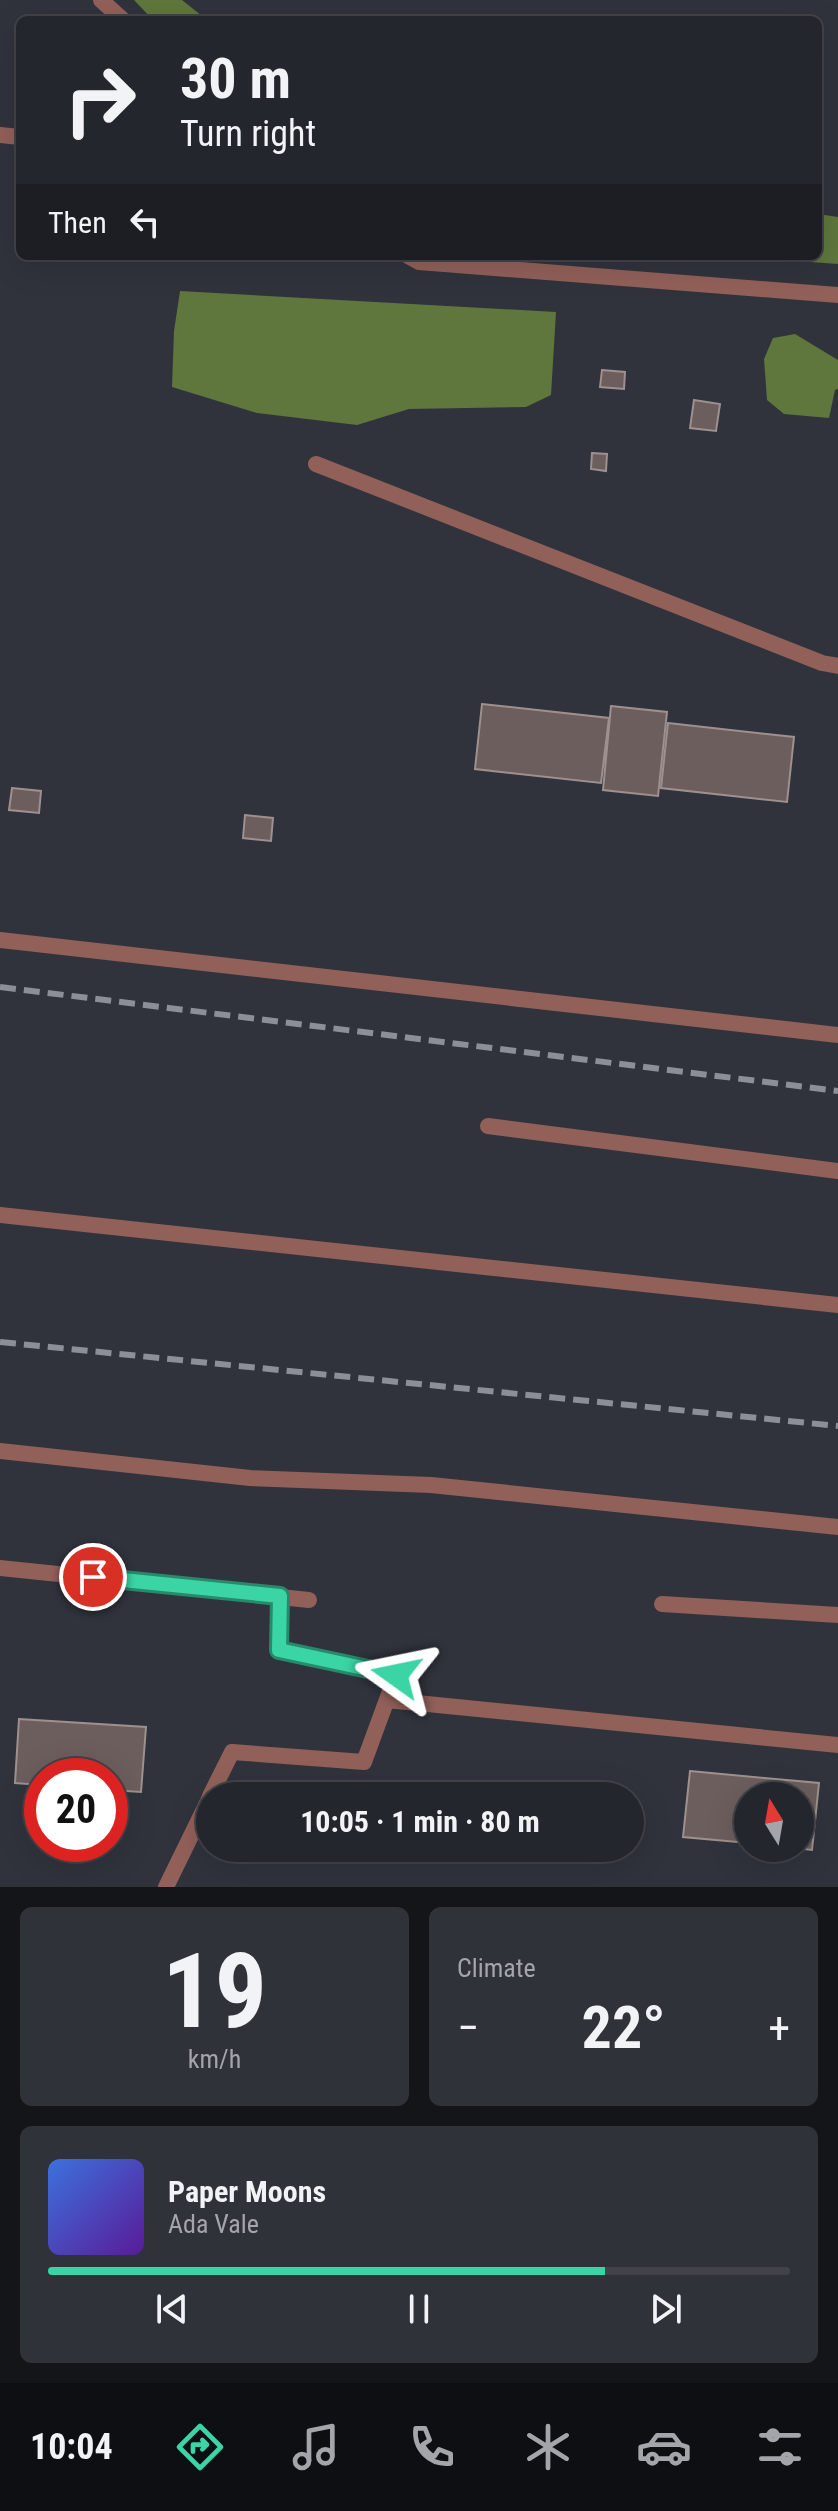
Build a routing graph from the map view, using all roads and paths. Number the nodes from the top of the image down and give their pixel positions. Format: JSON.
{"nodes":[{"id":1,"x":101,"y":0,"type":"edge"},
{"id":2,"x":119,"y":16,"type":"edge"},
{"id":3,"x":415,"y":260,"type":"edge"},
{"id":4,"x":838,"y":295,"type":"edge"},
{"id":5,"x":316,"y":464,"type":"dead end"},
{"id":6,"x":838,"y":666,"type":"edge"},
{"id":7,"x":0,"y":940,"type":"edge"},
{"id":8,"x":838,"y":1035,"type":"edge"},
{"id":9,"x":488,"y":1126,"type":"dead end"},
{"id":10,"x":838,"y":1171,"type":"edge"},
{"id":11,"x":0,"y":1215,"type":"edge"},
{"id":12,"x":838,"y":1305,"type":"edge"},
{"id":13,"x":0,"y":1451,"type":"edge"},
{"id":14,"x":838,"y":1527,"type":"edge"},
{"id":15,"x":0,"y":1568,"type":"edge"},
{"id":16,"x":280,"y":1596,"type":"junction"},
{"id":17,"x":309,"y":1600,"type":"dead end"},
{"id":18,"x":662,"y":1604,"type":"dead end"},
{"id":19,"x":838,"y":1615,"type":"edge"},
{"id":20,"x":387,"y":1700,"type":"junction"},
{"id":21,"x":838,"y":1745,"type":"edge"},
{"id":22,"x":217,"y":1782,"type":"edge"},
{"id":23,"x":196,"y":1825,"type":"edge"},
{"id":24,"x":166,"y":1887,"type":"edge"}],
"edges":[{"from":1,"to":2,"type":"lane"},
{"from":3,"to":4,"type":"lane"},
{"from":5,"to":6,"type":"lane"},
{"from":7,"to":8,"type":"lane"},
{"from":9,"to":10,"type":"lane"},
{"from":11,"to":12,"type":"lane"},
{"from":13,"to":14,"type":"lane"},
{"from":15,"to":16,"type":"lane"},
{"from":16,"to":17,"type":"lane"},
{"from":16,"to":20,"type":"lane"},
{"from":18,"to":19,"type":"lane"},
{"from":20,"to":21,"type":"lane"},
{"from":20,"to":22,"type":"lane"},
{"from":23,"to":24,"type":"lane"}]}
